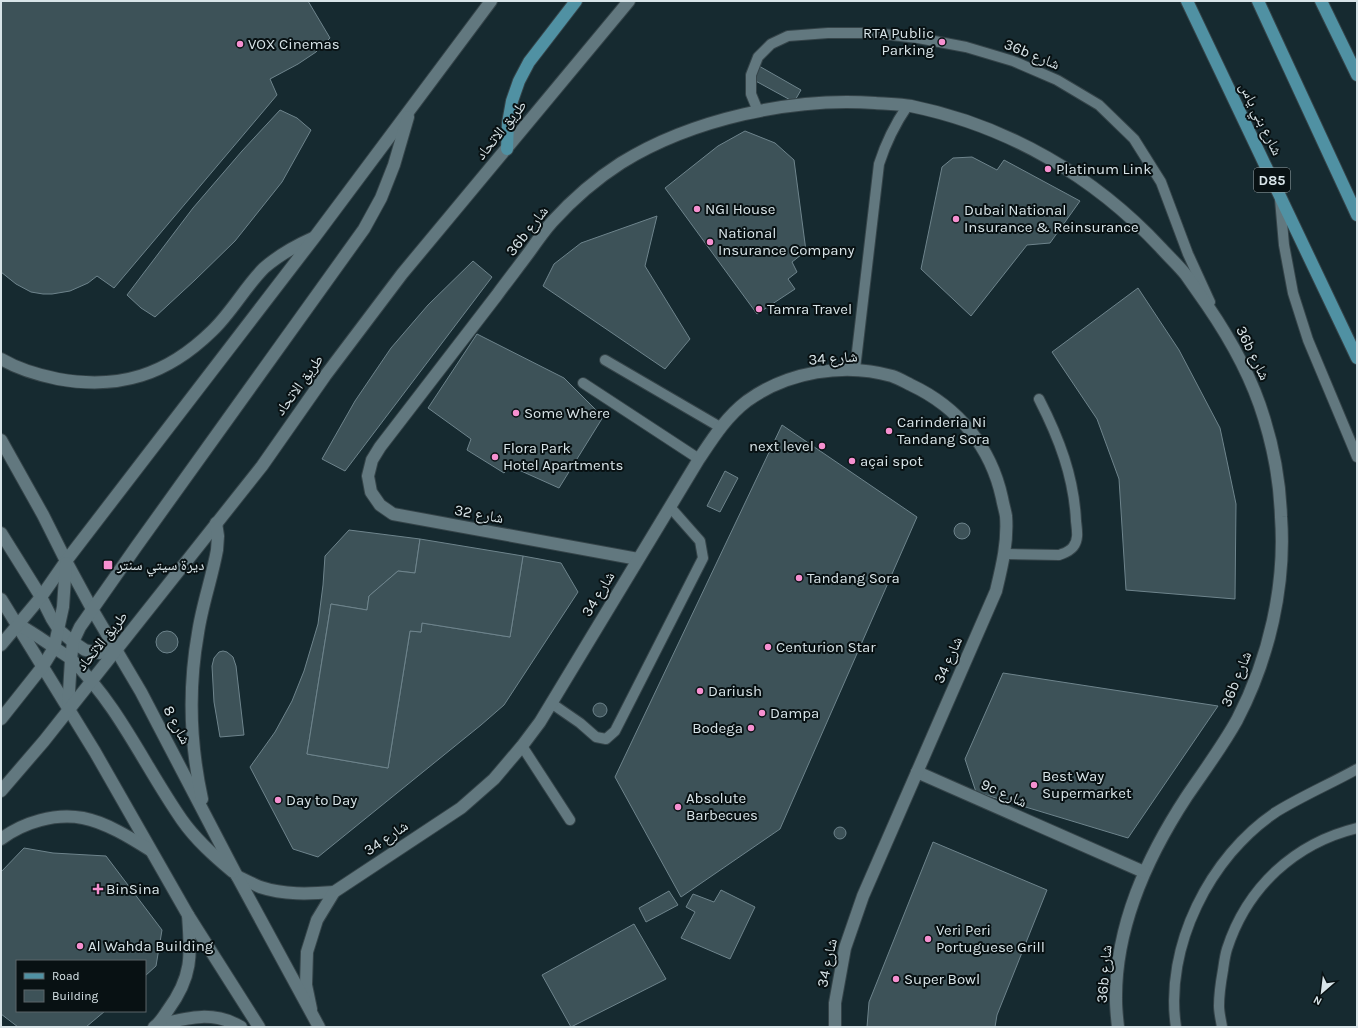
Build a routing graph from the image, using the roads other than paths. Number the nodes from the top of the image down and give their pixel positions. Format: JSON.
{"nodes":[{"id":1,"x":491,"y":1,"type":"edge"},
{"id":2,"x":576,"y":1,"type":"edge"},
{"id":3,"x":629,"y":1,"type":"edge"},
{"id":4,"x":1187,"y":1,"type":"edge"},
{"id":5,"x":1258,"y":1,"type":"edge"},
{"id":6,"x":1321,"y":1,"type":"edge"},
{"id":7,"x":1357,"y":75,"type":"edge"},
{"id":8,"x":908,"y":105,"type":"junction"},
{"id":9,"x":410,"y":110,"type":"junction"},
{"id":10,"x":758,"y":111,"type":"junction"},
{"id":11,"x":507,"y":149,"type":"junction"},
{"id":12,"x":1280,"y":195,"type":"junction"},
{"id":13,"x":1357,"y":215,"type":"edge"},
{"id":14,"x":314,"y":238,"type":"junction"},
{"id":15,"x":1221,"y":325,"type":"junction"},
{"id":16,"x":1357,"y":358,"type":"edge"},
{"id":17,"x":1,"y":359,"type":"edge"},
{"id":18,"x":605,"y":360,"type":"dead end"},
{"id":19,"x":855,"y":369,"type":"junction"},
{"id":20,"x":583,"y":383,"type":"dead end"},
{"id":21,"x":1039,"y":399,"type":"dead end"},
{"id":22,"x":720,"y":427,"type":"junction"},
{"id":23,"x":1,"y":440,"type":"edge"},
{"id":24,"x":380,"y":447,"type":"joint"},
{"id":25,"x":1357,"y":457,"type":"edge"},
{"id":26,"x":699,"y":459,"type":"junction"},
{"id":27,"x":670,"y":507,"type":"junction"},
{"id":28,"x":216,"y":523,"type":"junction"},
{"id":29,"x":1,"y":533,"type":"edge"},
{"id":30,"x":1005,"y":554,"type":"junction"},
{"id":31,"x":638,"y":559,"type":"junction"},
{"id":32,"x":66,"y":561,"type":"junction"},
{"id":33,"x":41,"y":596,"type":"junction"},
{"id":34,"x":1,"y":599,"type":"edge"},
{"id":35,"x":92,"y":609,"type":"junction"},
{"id":36,"x":18,"y":625,"type":"junction"},
{"id":37,"x":59,"y":630,"type":"junction"},
{"id":38,"x":73,"y":642,"type":"junction"},
{"id":39,"x":1,"y":645,"type":"edge"},
{"id":40,"x":54,"y":648,"type":"junction"},
{"id":41,"x":116,"y":650,"type":"junction"},
{"id":42,"x":71,"y":659,"type":"junction"},
{"id":43,"x":43,"y":666,"type":"junction"},
{"id":44,"x":91,"y":680,"type":"junction"},
{"id":45,"x":551,"y":703,"type":"junction"},
{"id":46,"x":68,"y":709,"type":"junction"},
{"id":47,"x":1,"y":719,"type":"edge"},
{"id":48,"x":522,"y":746,"type":"junction"},
{"id":49,"x":1357,"y":770,"type":"edge"},
{"id":50,"x":917,"y":772,"type":"junction"},
{"id":51,"x":1,"y":791,"type":"edge"},
{"id":52,"x":205,"y":814,"type":"junction"},
{"id":53,"x":570,"y":820,"type":"dead end"},
{"id":54,"x":1357,"y":828,"type":"edge"},
{"id":55,"x":1,"y":839,"type":"edge"},
{"id":56,"x":152,"y":852,"type":"junction"},
{"id":57,"x":1144,"y":872,"type":"junction"},
{"id":58,"x":238,"y":876,"type":"junction"},
{"id":59,"x":334,"y":892,"type":"junction"},
{"id":60,"x":188,"y":915,"type":"junction"},
{"id":61,"x":316,"y":1022,"type":"edge"},
{"id":62,"x":156,"y":1026,"type":"edge"},
{"id":63,"x":241,"y":1027,"type":"edge"},
{"id":64,"x":258,"y":1027,"type":"edge"},
{"id":65,"x":835,"y":1027,"type":"edge"},
{"id":66,"x":1118,"y":1027,"type":"edge"},
{"id":67,"x":1176,"y":1027,"type":"edge"},
{"id":68,"x":1222,"y":1027,"type":"edge"}],
"edges":[{"from":1,"to":9,"type":"street"},
{"from":2,"to":11,"type":"main road"},
{"from":3,"to":11,"type":"street","name":"طريق الاتحاد"},
{"from":4,"to":12,"type":"main road","name":"شارع بني ياس","number":"D85"},
{"from":5,"to":13,"type":"main road"},
{"from":6,"to":7,"type":"main road"},
{"from":8,"to":10,"type":"street","name":"36b شارع"},
{"from":8,"to":15,"type":"street","name":"36b شارع"},
{"from":8,"to":19,"type":"lane"},
{"from":9,"to":14,"type":"street"},
{"from":9,"to":35,"type":"street"},
{"from":10,"to":15,"type":"lane","name":"36b شارع"},
{"from":10,"to":24,"type":"street","name":"36b شارع"},
{"from":11,"to":28,"type":"street","name":"طريق الاتحاد"},
{"from":12,"to":16,"type":"main road","name":"شارع بني ياس","number":"D85"},
{"from":12,"to":25,"type":"lane"},
{"from":14,"to":17,"type":"street"},
{"from":14,"to":32,"type":"street"},
{"from":15,"to":57,"type":"street","name":"36b شارع"},
{"from":18,"to":22,"type":"lane"},
{"from":19,"to":22,"type":"street","name":"شارع 34"},
{"from":19,"to":30,"type":"street","name":"شارع 34"},
{"from":20,"to":26,"type":"lane"},
{"from":21,"to":30,"type":"lane"},
{"from":22,"to":26,"type":"street","name":"شارع 34"},
{"from":23,"to":32,"type":"street","name":"شارع 8"},
{"from":24,"to":31,"type":"street","name":"شارع 32"},
{"from":26,"to":27,"type":"street","name":"شارع 34"},
{"from":27,"to":31,"type":"street","name":"شارع 34"},
{"from":27,"to":45,"type":"lane"},
{"from":28,"to":41,"type":"street","name":"طريق الاتحاد"},
{"from":28,"to":52,"type":"street"},
{"from":29,"to":33,"type":"street"},
{"from":30,"to":50,"type":"street","name":"شارع 34"},
{"from":31,"to":45,"type":"street","name":"شارع 34"},
{"from":32,"to":33,"type":"street"},
{"from":32,"to":35,"type":"street","name":"شارع 8"},
{"from":32,"to":37,"type":"street"},
{"from":33,"to":36,"type":"street"},
{"from":33,"to":37,"type":"street"},
{"from":34,"to":36,"type":"street"},
{"from":35,"to":38,"type":"street"},
{"from":35,"to":41,"type":"street","name":"شارع 8"},
{"from":36,"to":39,"type":"street"},
{"from":36,"to":40,"type":"street"},
{"from":36,"to":43,"type":"street"},
{"from":37,"to":38,"type":"street"},
{"from":37,"to":40,"type":"street"},
{"from":38,"to":41,"type":"street"},
{"from":38,"to":42,"type":"street"},
{"from":40,"to":42,"type":"street"},
{"from":40,"to":43,"type":"street"},
{"from":41,"to":44,"type":"street","name":"طريق الاتحاد"},
{"from":41,"to":52,"type":"street","name":"شارع 8"},
{"from":42,"to":44,"type":"street"},
{"from":42,"to":46,"type":"street"},
{"from":43,"to":46,"type":"street"},
{"from":43,"to":47,"type":"street"},
{"from":44,"to":46,"type":"street","name":"طريق الاتحاد"},
{"from":44,"to":58,"type":"street"},
{"from":45,"to":48,"type":"street","name":"شارع 34"},
{"from":46,"to":51,"type":"street","name":"طريق الاتحاد"},
{"from":46,"to":56,"type":"street"},
{"from":48,"to":53,"type":"lane"},
{"from":48,"to":59,"type":"street","name":"شارع 34"},
{"from":49,"to":67,"type":"lane"},
{"from":50,"to":57,"type":"street","name":"9c شارع"},
{"from":50,"to":65,"type":"street","name":"شارع 34"},
{"from":52,"to":58,"type":"street","name":"شارع 8"},
{"from":54,"to":68,"type":"lane"},
{"from":55,"to":56,"type":"street"},
{"from":56,"to":60,"type":"street"},
{"from":57,"to":66,"type":"street","name":"36b شارع"},
{"from":58,"to":59,"type":"street","name":"شارع 34"},
{"from":58,"to":61,"type":"street","name":"شارع 8"},
{"from":59,"to":61,"type":"street","name":"شارع 34"},
{"from":60,"to":62,"type":"street"},
{"from":60,"to":64,"type":"street"},
{"from":62,"to":63,"type":"street"}]}
